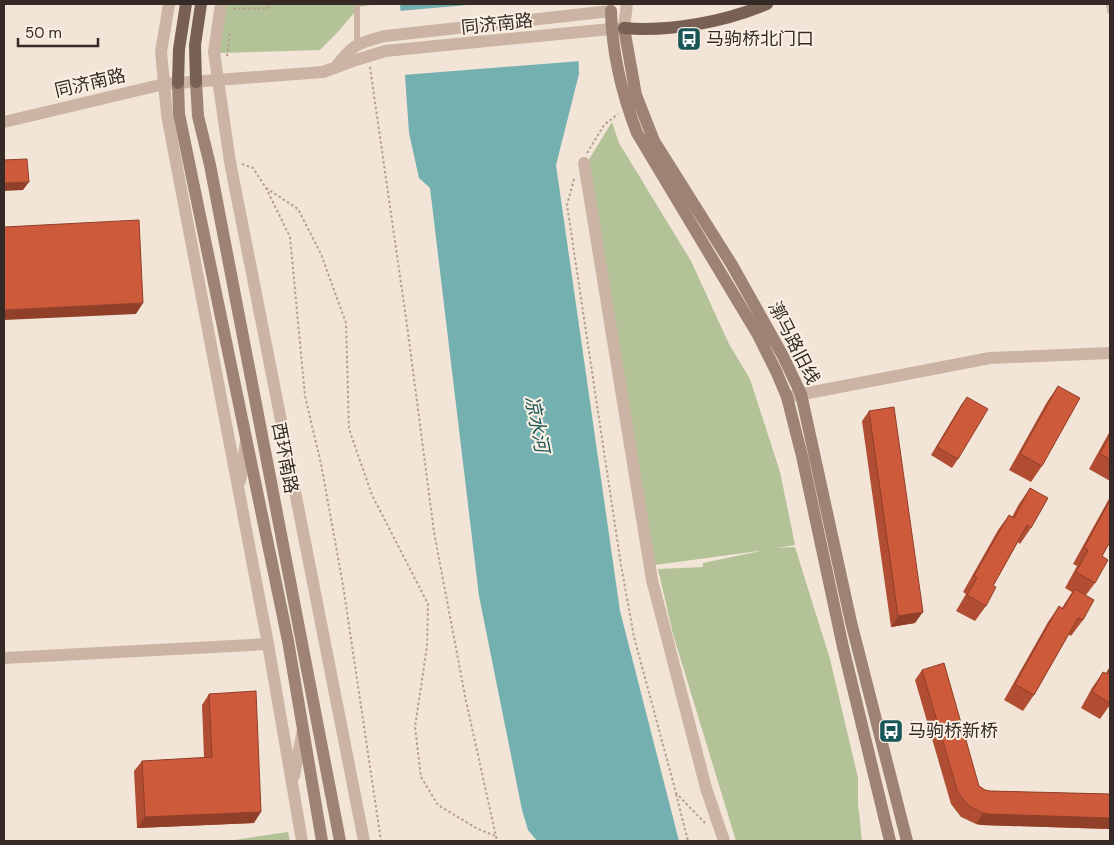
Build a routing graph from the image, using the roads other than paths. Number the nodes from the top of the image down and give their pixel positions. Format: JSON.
{"nodes":[{"id":1,"x":169,"y":4,"type":"edge"},
{"id":2,"x":186,"y":4,"type":"edge"},
{"id":3,"x":201,"y":4,"type":"edge"},
{"id":4,"x":357,"y":4,"type":"edge"},
{"id":5,"x":627,"y":4,"type":"edge"},
{"id":6,"x":767,"y":4,"type":"edge"},
{"id":7,"x":1109,"y":4,"type":"edge"},
{"id":8,"x":226,"y":6,"type":"edge"},
{"id":9,"x":611,"y":8,"type":"edge"},
{"id":10,"x":1110,"y":11,"type":"edge"},
{"id":11,"x":618,"y":28,"type":"junction"},
{"id":12,"x":357,"y":45,"type":"junction"},
{"id":13,"x":335,"y":68,"type":"junction"},
{"id":14,"x":219,"y":79,"type":"junction"},
{"id":15,"x":196,"y":82,"type":"junction"},
{"id":16,"x":178,"y":83,"type":"junction"},
{"id":17,"x":164,"y":84,"type":"junction"},
{"id":18,"x":4,"y":122,"type":"edge"},
{"id":19,"x":584,"y":163,"type":"road end"},
{"id":20,"x":1110,"y":353,"type":"edge"},
{"id":21,"x":801,"y":394,"type":"junction"},
{"id":22,"x":787,"y":397,"type":"junction"},
{"id":23,"x":246,"y":439,"type":"junction"},
{"id":24,"x":239,"y":491,"type":"junction"},
{"id":25,"x":268,"y":644,"type":"junction"},
{"id":26,"x":4,"y":658,"type":"edge"},
{"id":27,"x":303,"y":730,"type":"junction"},
{"id":28,"x":292,"y":784,"type":"junction"},
{"id":29,"x":302,"y":841,"type":"edge"},
{"id":30,"x":322,"y":841,"type":"edge"},
{"id":31,"x":340,"y":841,"type":"edge"},
{"id":32,"x":364,"y":841,"type":"edge"},
{"id":33,"x":724,"y":841,"type":"edge"},
{"id":34,"x":890,"y":841,"type":"edge"},
{"id":35,"x":907,"y":841,"type":"edge"}],
"edges":[{"from":1,"to":17,"type":"street"},
{"from":2,"to":16,"type":"main road"},
{"from":3,"to":15,"type":"main road"},
{"from":4,"to":12,"type":"lane"},
{"from":5,"to":11,"type":"street"},
{"from":6,"to":11,"type":"main road"},
{"from":7,"to":10,"type":"lane"},
{"from":8,"to":14,"type":"street"},
{"from":9,"to":11,"type":"street","name":"同济南路"},
{"from":9,"to":12,"type":"street","name":"同济南路"},
{"from":11,"to":13,"type":"street","name":"同济南路"},
{"from":11,"to":21,"type":"main road","name":"漷马路旧线"},
{"from":11,"to":22,"type":"main road","name":"漷马路旧线"},
{"from":12,"to":13,"type":"street","name":"同济南路"},
{"from":13,"to":14,"type":"street","name":"同济南路"},
{"from":14,"to":15,"type":"street","name":"同济南路"},
{"from":14,"to":32,"type":"street"},
{"from":15,"to":16,"type":"street","name":"同济南路"},
{"from":15,"to":31,"type":"main road","name":"西环南路"},
{"from":16,"to":17,"type":"street","name":"同济南路"},
{"from":16,"to":23,"type":"main road","name":"西环南路"},
{"from":17,"to":18,"type":"street","name":"同济南路"},
{"from":17,"to":24,"type":"street"},
{"from":19,"to":33,"type":"street"},
{"from":20,"to":21,"type":"street"},
{"from":21,"to":22,"type":"street"},
{"from":21,"to":35,"type":"main road","name":"漷马路旧线"},
{"from":22,"to":34,"type":"main road","name":"漷马路旧线"},
{"from":23,"to":24,"type":"street"},
{"from":23,"to":27,"type":"main road","name":"西环南路"},
{"from":24,"to":25,"type":"street"},
{"from":25,"to":26,"type":"street"},
{"from":25,"to":28,"type":"street"},
{"from":27,"to":28,"type":"street"},
{"from":27,"to":30,"type":"main road","name":"西环南路"},
{"from":28,"to":29,"type":"street"}]}
